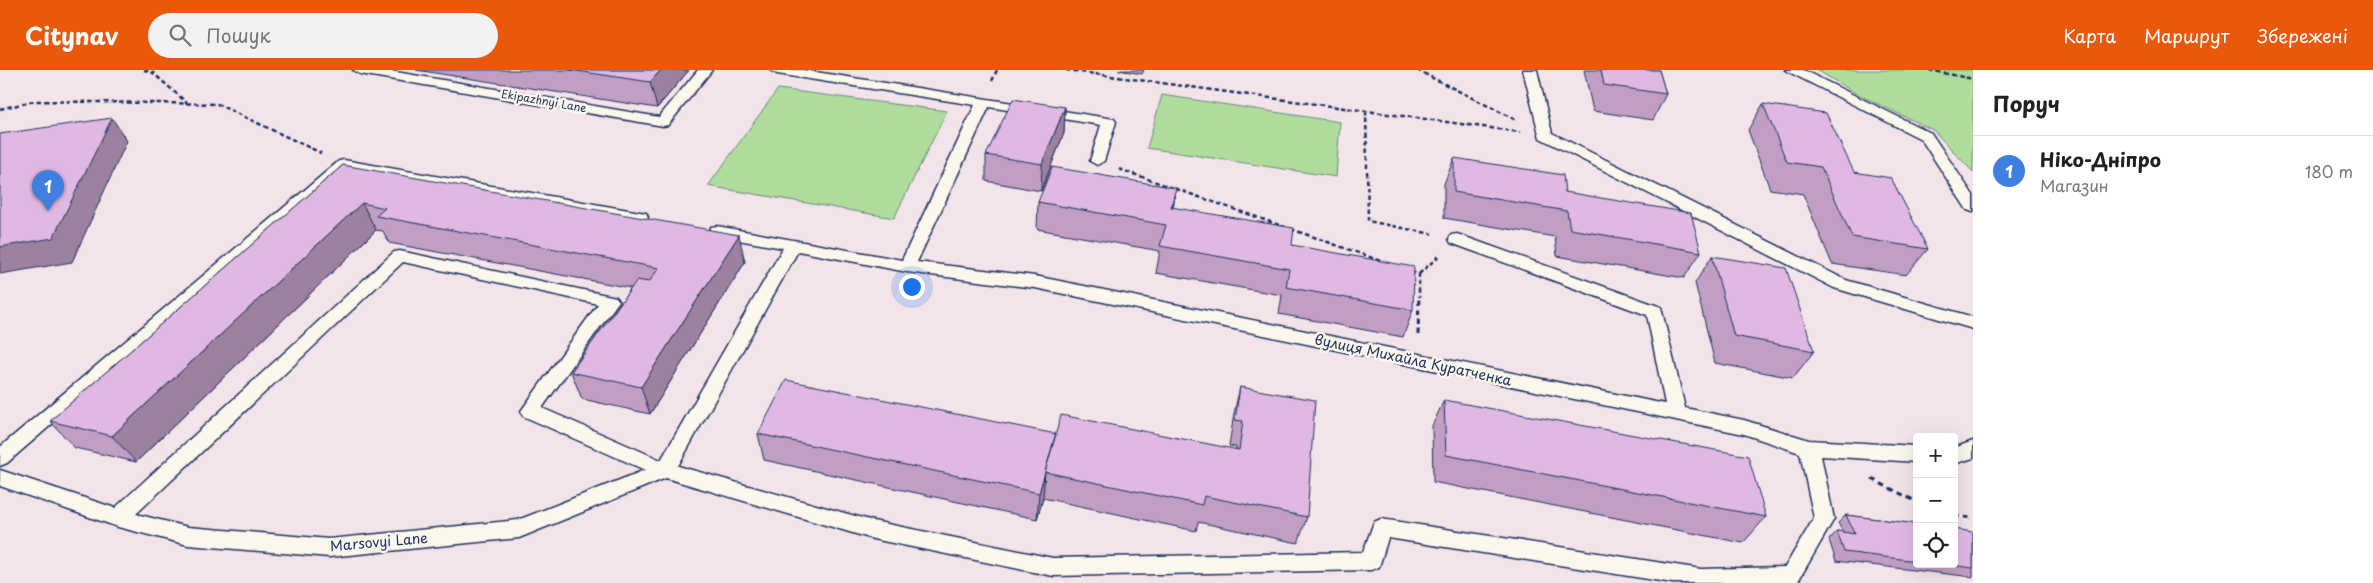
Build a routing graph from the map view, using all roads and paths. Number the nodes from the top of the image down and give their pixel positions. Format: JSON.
{"nodes":[{"id":1,"x":144,"y":70,"type":"edge"},
{"id":2,"x":360,"y":70,"type":"edge"},
{"id":3,"x":705,"y":70,"type":"edge"},
{"id":4,"x":777,"y":70,"type":"edge"},
{"id":5,"x":1066,"y":70,"type":"edge"},
{"id":6,"x":1417,"y":70,"type":"edge"},
{"id":7,"x":1530,"y":70,"type":"edge"},
{"id":8,"x":1792,"y":70,"type":"edge"},
{"id":9,"x":1929,"y":70,"type":"edge"},
{"id":10,"x":1973,"y":78,"type":"edge"},
{"id":11,"x":984,"y":102,"type":"junction"},
{"id":12,"x":188,"y":104,"type":"junction"},
{"id":13,"x":0,"y":109,"type":"edge"},
{"id":14,"x":1366,"y":111,"type":"junction"},
{"id":15,"x":1545,"y":135,"type":"junction"},
{"id":16,"x":1097,"y":161,"type":"joint"},
{"id":17,"x":344,"y":164,"type":"junction"},
{"id":18,"x":1973,"y":207,"type":"edge"},
{"id":19,"x":656,"y":220,"type":"edge"},
{"id":20,"x":705,"y":229,"type":"edge"},
{"id":21,"x":1457,"y":240,"type":"joint"},
{"id":22,"x":793,"y":245,"type":"junction"},
{"id":23,"x":1391,"y":264,"type":"edge"},
{"id":24,"x":908,"y":266,"type":"junction"},
{"id":25,"x":1410,"y":271,"type":"edge"},
{"id":26,"x":1973,"y":323,"type":"edge"},
{"id":27,"x":1418,"y":360,"type":"junction"},
{"id":28,"x":1677,"y":414,"type":"junction"},
{"id":29,"x":1809,"y":448,"type":"junction"},
{"id":30,"x":1973,"y":449,"type":"edge"},
{"id":31,"x":1913,"y":454,"type":"edge"},
{"id":32,"x":1958,"y":456,"type":"edge"},
{"id":33,"x":0,"y":458,"type":"edge"},
{"id":34,"x":665,"y":470,"type":"junction"},
{"id":35,"x":0,"y":478,"type":"edge"},
{"id":36,"x":1958,"y":516,"type":"edge"},
{"id":37,"x":118,"y":518,"type":"junction"},
{"id":38,"x":1973,"y":518,"type":"edge"}],
"edges":[{"from":1,"to":12,"type":"path"},
{"from":2,"to":3,"type":"lane","name":"Ekipazhnyi Lane"},
{"from":4,"to":11,"type":"lane"},
{"from":5,"to":14,"type":"path"},
{"from":6,"to":15,"type":"path"},
{"from":7,"to":15,"type":"lane"},
{"from":8,"to":18,"type":"lane"},
{"from":9,"to":10,"type":"path"},
{"from":11,"to":16,"type":"lane"},
{"from":11,"to":24,"type":"lane"},
{"from":12,"to":13,"type":"path"},
{"from":12,"to":17,"type":"path"},
{"from":14,"to":15,"type":"path"},
{"from":14,"to":21,"type":"path"},
{"from":15,"to":26,"type":"lane"},
{"from":16,"to":23,"type":"path"},
{"from":17,"to":19,"type":"lane"},
{"from":17,"to":33,"type":"lane"},
{"from":20,"to":22,"type":"lane","name":"вулиця Михайла Куратченка"},
{"from":21,"to":28,"type":"lane"},
{"from":22,"to":24,"type":"lane","name":"вулиця Михайла Куратченка"},
{"from":22,"to":34,"type":"lane"},
{"from":24,"to":27,"type":"lane","name":"вулиця Михайла Куратченка"},
{"from":25,"to":27,"type":"path"},
{"from":27,"to":28,"type":"lane","name":"вулиця Михайла Куратченка"},
{"from":28,"to":29,"type":"lane","name":"вулиця Михайла Куратченка"},
{"from":29,"to":31,"type":"lane","name":"вулиця Михайла Куратченка"},
{"from":29,"to":34,"type":"lane"},
{"from":30,"to":32,"type":"lane"},
{"from":34,"to":37,"type":"lane","name":"Marsovyi Lane"},
{"from":34,"to":37,"type":"lane"},
{"from":35,"to":37,"type":"lane","name":"Marsovyi Lane"},
{"from":36,"to":38,"type":"path"}]}
